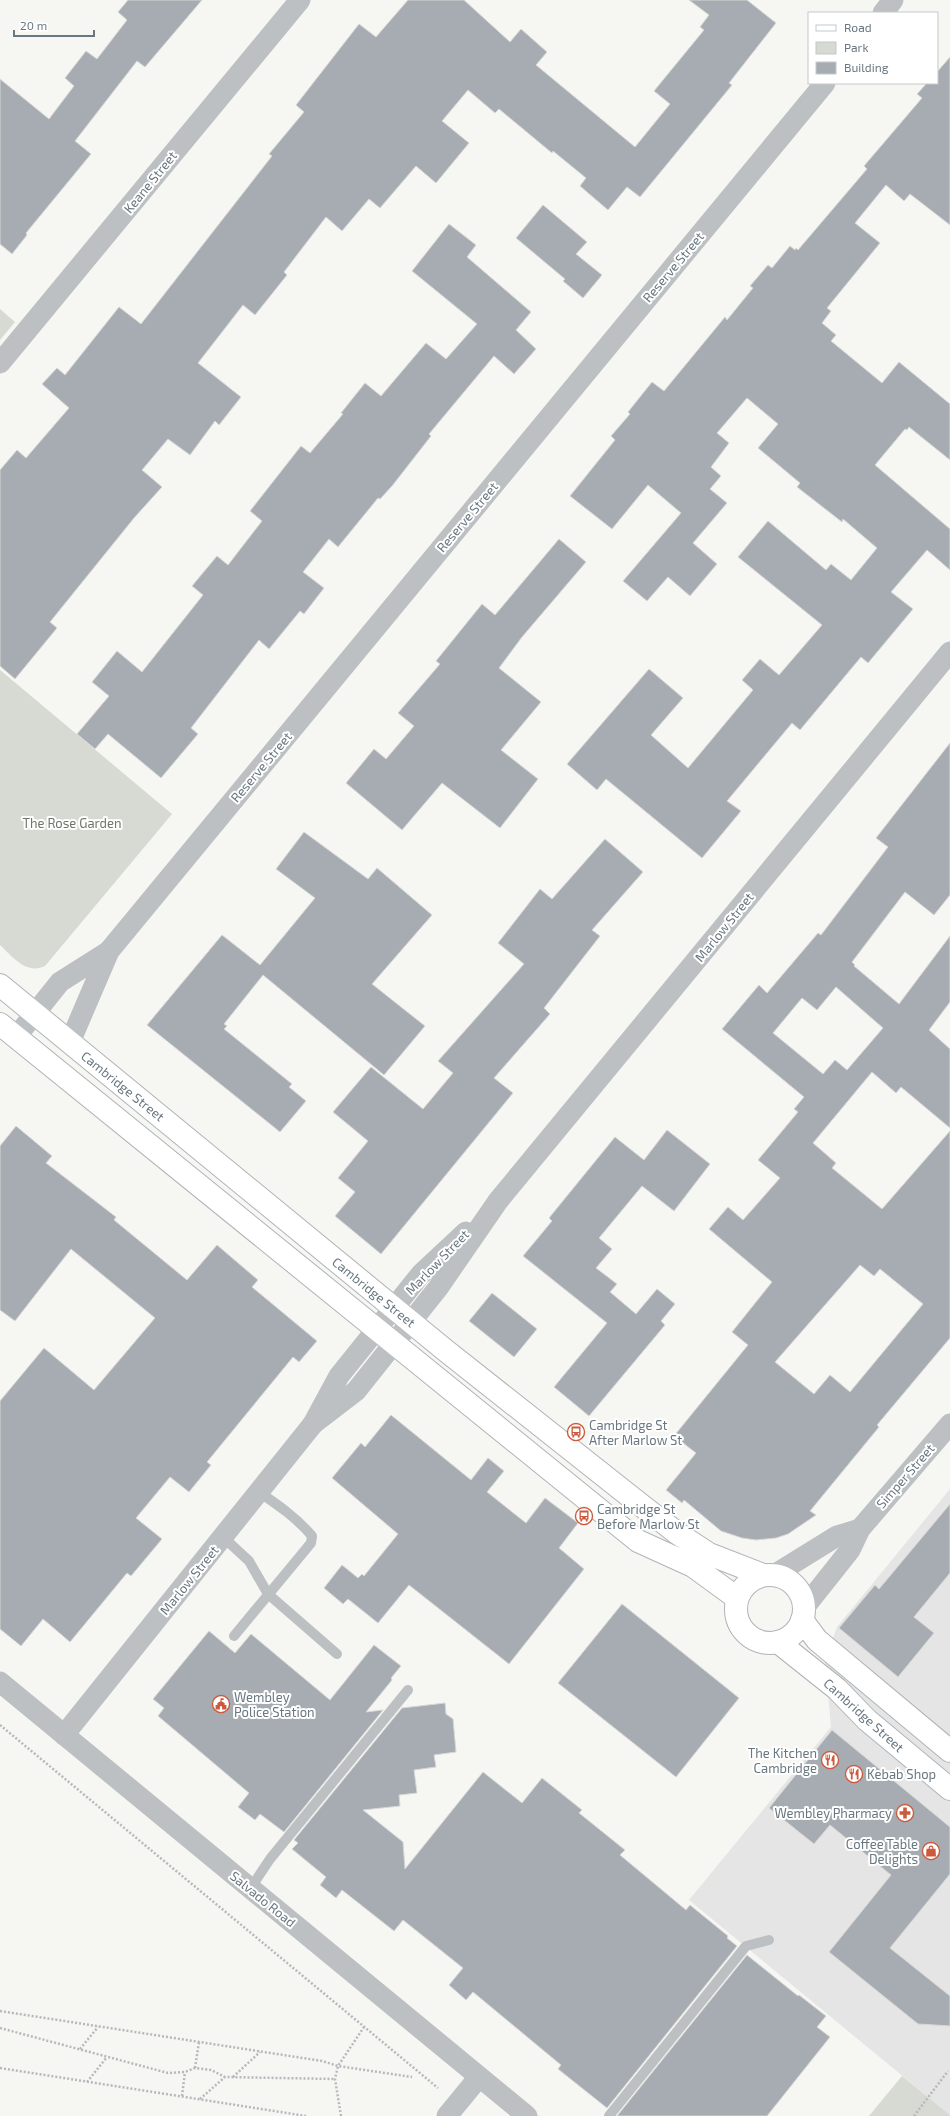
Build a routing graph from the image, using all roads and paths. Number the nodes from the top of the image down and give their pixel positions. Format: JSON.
{"nodes":[{"id":1,"x":300,"y":0,"type":"edge"},
{"id":2,"x":894,"y":0,"type":"edge"},
{"id":3,"x":884,"y":12,"type":"edge"},
{"id":4,"x":824,"y":84,"type":"edge"},
{"id":5,"x":0,"y":364,"type":"edge"},
{"id":6,"x":950,"y":652,"type":"edge"},
{"id":7,"x":109,"y":951,"type":"junction"},
{"id":8,"x":0,"y":985,"type":"edge"},
{"id":9,"x":34,"y":1013,"type":"junction"},
{"id":10,"x":8,"y":1030,"type":"edge"},
{"id":11,"x":70,"y":1042,"type":"junction"},
{"id":12,"x":498,"y":1201,"type":"junction"},
{"id":13,"x":394,"y":1308,"type":"junction"},
{"id":14,"x":410,"y":1322,"type":"junction"},
{"id":15,"x":376,"y":1329,"type":"junction"},
{"id":16,"x":394,"y":1344,"type":"junction"},
{"id":17,"x":313,"y":1424,"type":"junction"},
{"id":18,"x":950,"y":1424,"type":"edge"},
{"id":19,"x":259,"y":1492,"type":"junction"},
{"id":20,"x":860,"y":1529,"type":"junction"},
{"id":21,"x":223,"y":1537,"type":"junction"},
{"id":22,"x":769,"y":1575,"type":"junction"},
{"id":23,"x":268,"y":1594,"type":"junction"},
{"id":24,"x":737,"y":1598,"type":"junction"},
{"id":25,"x":803,"y":1614,"type":"junction"},
{"id":26,"x":234,"y":1636,"type":"dead end"},
{"id":27,"x":778,"y":1642,"type":"junction"},
{"id":28,"x":337,"y":1654,"type":"dead end"},
{"id":29,"x":0,"y":1682,"type":"edge"},
{"id":30,"x":408,"y":1690,"type":"dead end"},
{"id":31,"x":0,"y":1725,"type":"edge"},
{"id":32,"x":64,"y":1735,"type":"junction"},
{"id":33,"x":950,"y":1751,"type":"edge"},
{"id":34,"x":950,"y":1789,"type":"edge"},
{"id":35,"x":250,"y":1889,"type":"junction"},
{"id":36,"x":769,"y":1940,"type":"dead end"},
{"id":37,"x":0,"y":2011,"type":"edge"},
{"id":38,"x":98,"y":2027,"type":"junction"},
{"id":39,"x":364,"y":2027,"type":"junction"},
{"id":40,"x":0,"y":2028,"type":"edge"},
{"id":41,"x":199,"y":2042,"type":"junction"},
{"id":42,"x":80,"y":2049,"type":"junction"},
{"id":43,"x":261,"y":2052,"type":"junction"},
{"id":44,"x":107,"y":2057,"type":"junction"},
{"id":45,"x":338,"y":2066,"type":"junction"},
{"id":46,"x":0,"y":2068,"type":"edge"},
{"id":47,"x":195,"y":2068,"type":"junction"},
{"id":48,"x":948,"y":2071,"type":"dead end"},
{"id":49,"x":185,"y":2072,"type":"junction"},
{"id":50,"x":225,"y":2077,"type":"junction"},
{"id":51,"x":232,"y":2077,"type":"junction"},
{"id":52,"x":412,"y":2077,"type":"dead end"},
{"id":53,"x":479,"y":2077,"type":"junction"},
{"id":54,"x":335,"y":2079,"type":"junction"},
{"id":55,"x":87,"y":2082,"type":"junction"},
{"id":56,"x":435,"y":2086,"type":"dead end"},
{"id":57,"x":182,"y":2096,"type":"junction"},
{"id":58,"x":200,"y":2100,"type":"junction"},
{"id":59,"x":306,"y":2116,"type":"edge"},
{"id":60,"x":341,"y":2116,"type":"edge"},
{"id":61,"x":447,"y":2116,"type":"edge"},
{"id":62,"x":526,"y":2116,"type":"edge"},
{"id":63,"x":609,"y":2116,"type":"edge"},
{"id":64,"x":914,"y":2116,"type":"edge"}],
"edges":[{"from":1,"to":5,"type":"street","name":"Keane Street"},
{"from":2,"to":3,"type":"street"},
{"from":4,"to":7,"type":"street","name":"Reserve Street"},
{"from":6,"to":12,"type":"street","name":"Marlow Street"},
{"from":7,"to":9,"type":"street","name":"Reserve Street"},
{"from":7,"to":11,"type":"street","name":"Reserve Street"},
{"from":8,"to":9,"type":"main road","name":"Cambridge Street"},
{"from":9,"to":10,"type":"street","name":"Reserve Street"},
{"from":9,"to":11,"type":"main road","name":"Cambridge Street"},
{"from":10,"to":15,"type":"main road","name":"Cambridge Street"},
{"from":11,"to":13,"type":"main road","name":"Cambridge Street"},
{"from":12,"to":13,"type":"street","name":"Marlow Street"},
{"from":12,"to":14,"type":"street","name":"Marlow Street"},
{"from":13,"to":14,"type":"main road","name":"Cambridge Street"},
{"from":13,"to":15,"type":"street","name":"Marlow Street"},
{"from":14,"to":16,"type":"street","name":"Marlow Street"},
{"from":14,"to":22,"type":"main road","name":"Cambridge Street"},
{"from":15,"to":16,"type":"main road","name":"Cambridge Street"},
{"from":15,"to":17,"type":"street","name":"Marlow Street"},
{"from":16,"to":17,"type":"street","name":"Marlow Street"},
{"from":16,"to":24,"type":"main road","name":"Cambridge Street"},
{"from":17,"to":19,"type":"street","name":"Marlow Street"},
{"from":18,"to":20,"type":"street","name":"Simper Street"},
{"from":19,"to":21,"type":"street","name":"Marlow Street"},
{"from":19,"to":23,"type":"lane"},
{"from":20,"to":22,"type":"street"},
{"from":20,"to":25,"type":"street","name":"Simper Street"},
{"from":21,"to":23,"type":"lane"},
{"from":21,"to":32,"type":"street","name":"Marlow Street"},
{"from":22,"to":24,"type":"main road"},
{"from":22,"to":25,"type":"main road"},
{"from":23,"to":26,"type":"lane"},
{"from":23,"to":28,"type":"lane"},
{"from":24,"to":27,"type":"main road"},
{"from":25,"to":27,"type":"main road"},
{"from":25,"to":33,"type":"main road","name":"Cambridge Street"},
{"from":27,"to":34,"type":"main road","name":"Cambridge Street"},
{"from":29,"to":32,"type":"street","name":"Salvado Road"},
{"from":30,"to":35,"type":"lane"},
{"from":31,"to":39,"type":"path"},
{"from":32,"to":35,"type":"street","name":"Salvado Road"},
{"from":35,"to":53,"type":"street","name":"Salvado Road"},
{"from":36,"to":63,"type":"lane"},
{"from":37,"to":38,"type":"path"},
{"from":38,"to":41,"type":"path"},
{"from":38,"to":42,"type":"path"},
{"from":39,"to":45,"type":"path"},
{"from":39,"to":56,"type":"path"},
{"from":40,"to":42,"type":"path"},
{"from":41,"to":43,"type":"path"},
{"from":41,"to":47,"type":"path"},
{"from":42,"to":44,"type":"path"},
{"from":43,"to":45,"type":"path"},
{"from":43,"to":51,"type":"path"},
{"from":44,"to":49,"type":"path"},
{"from":44,"to":55,"type":"path"},
{"from":45,"to":52,"type":"path"},
{"from":45,"to":54,"type":"path"},
{"from":46,"to":55,"type":"path"},
{"from":47,"to":49,"type":"path"},
{"from":47,"to":50,"type":"path"},
{"from":48,"to":64,"type":"path"},
{"from":49,"to":57,"type":"path"},
{"from":50,"to":51,"type":"path"},
{"from":50,"to":58,"type":"path"},
{"from":51,"to":54,"type":"path"},
{"from":53,"to":61,"type":"street"},
{"from":53,"to":62,"type":"street","name":"Salvado Road"},
{"from":54,"to":60,"type":"path"},
{"from":55,"to":57,"type":"path"},
{"from":57,"to":58,"type":"path"},
{"from":58,"to":59,"type":"path"}]}
